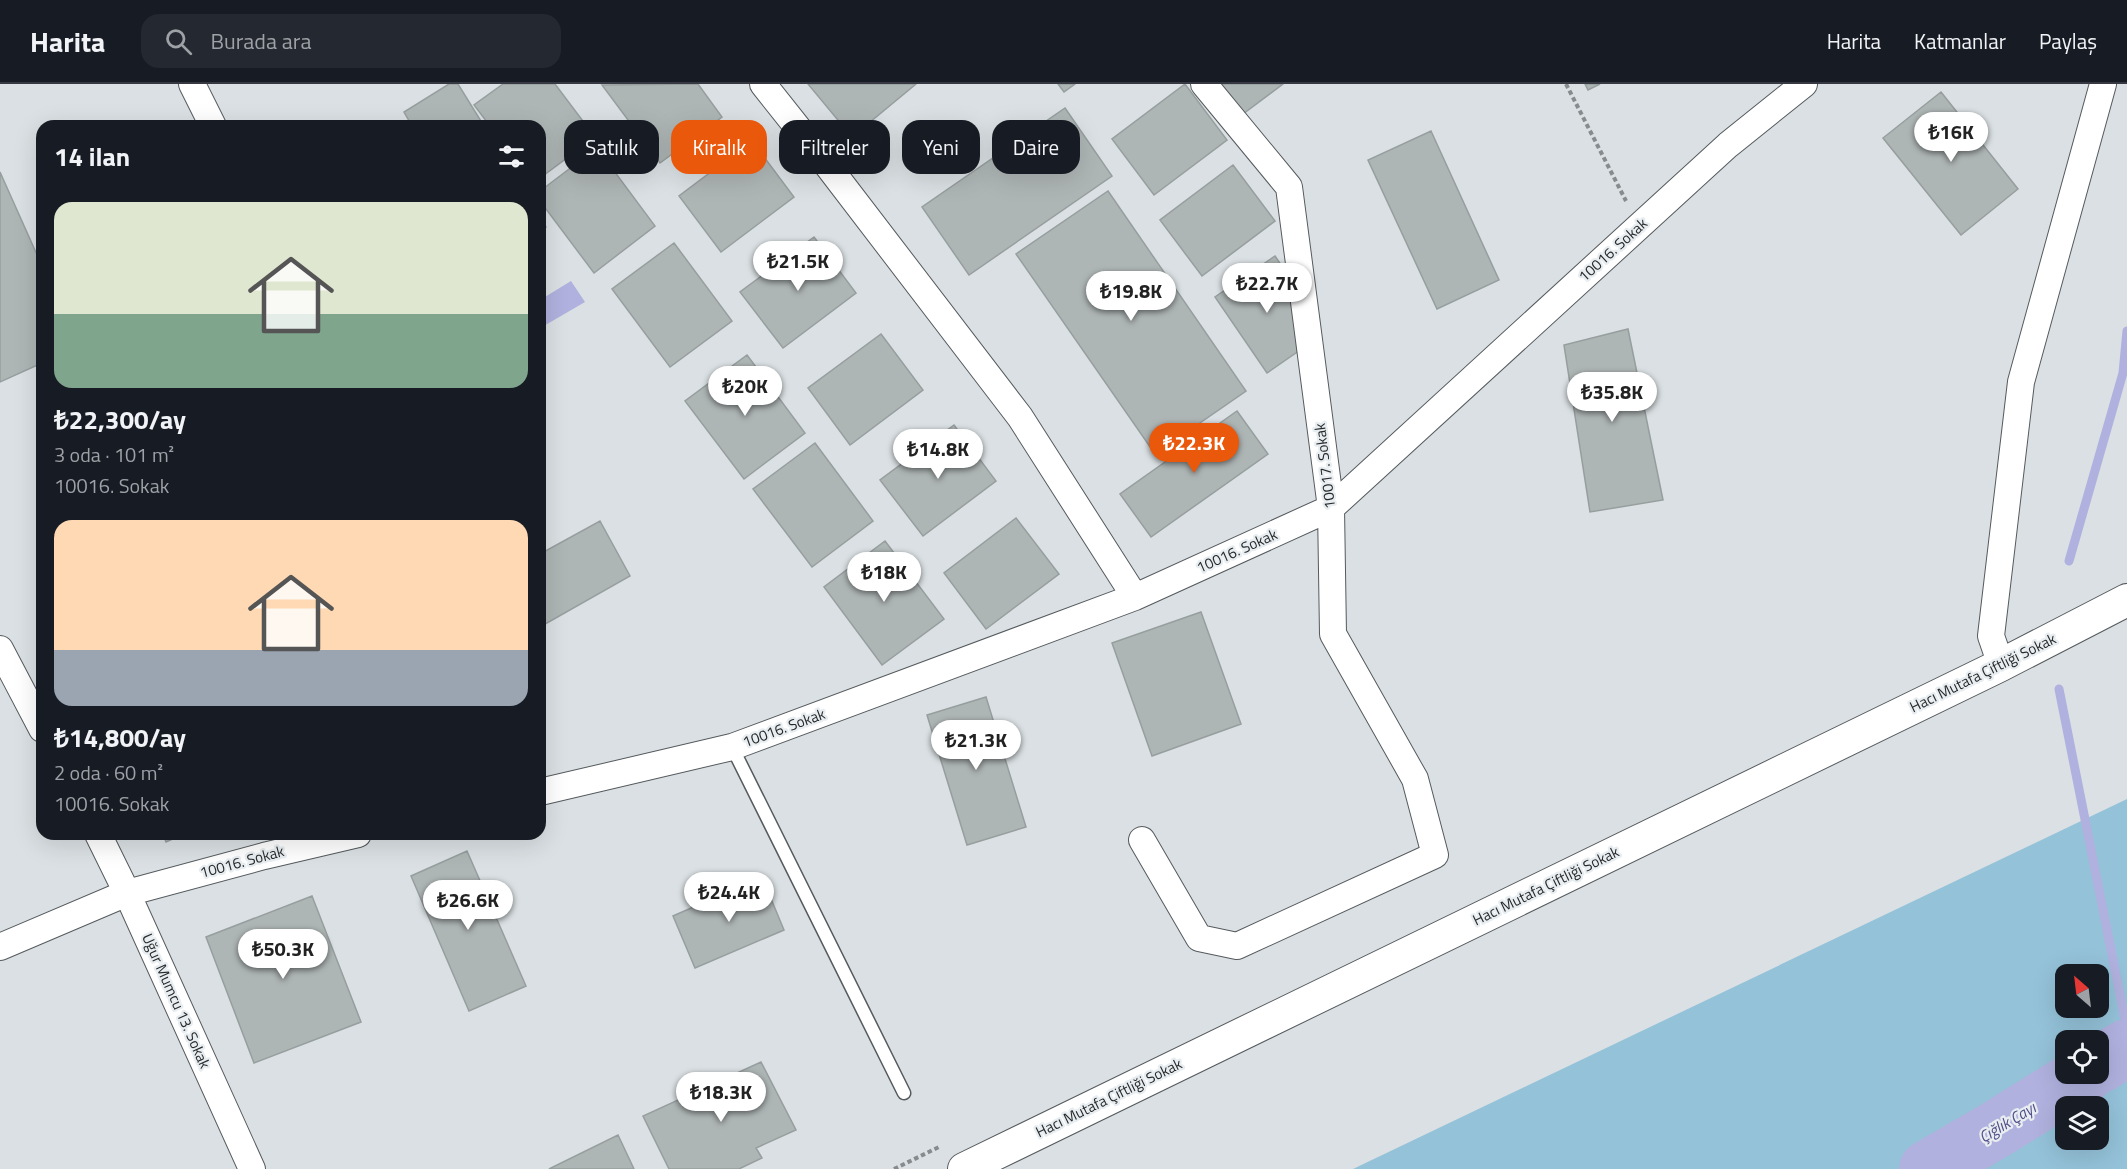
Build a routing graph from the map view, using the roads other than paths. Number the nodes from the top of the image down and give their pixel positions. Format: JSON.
{"nodes":[{"id":1,"x":763,"y":84,"type":"edge"},
{"id":2,"x":1204,"y":84,"type":"edge"},
{"id":3,"x":1804,"y":84,"type":"edge"},
{"id":4,"x":2103,"y":84,"type":"edge"},
{"id":5,"x":199,"y":87,"type":"edge"},
{"id":6,"x":211,"y":120,"type":"edge"},
{"id":7,"x":1331,"y":508,"type":"junction"},
{"id":8,"x":1135,"y":597,"type":"junction"},
{"id":9,"x":2127,"y":600,"type":"edge"},
{"id":10,"x":0,"y":649,"type":"edge"},
{"id":11,"x":2001,"y":664,"type":"junction"},
{"id":12,"x":36,"y":718,"type":"edge"},
{"id":13,"x":732,"y":747,"type":"junction"},
{"id":14,"x":546,"y":789,"type":"edge"},
{"id":15,"x":101,"y":840,"type":"edge"},
{"id":16,"x":332,"y":840,"type":"edge"},
{"id":17,"x":1142,"y":840,"type":"dead end"},
{"id":18,"x":127,"y":893,"type":"junction"},
{"id":19,"x":0,"y":947,"type":"edge"},
{"id":20,"x":904,"y":1093,"type":"dead end"},
{"id":21,"x":252,"y":1169,"type":"edge"},
{"id":22,"x":964,"y":1169,"type":"edge"}],
"edges":[{"from":1,"to":8,"type":"street"},
{"from":2,"to":7,"type":"street","name":"10017. Sokak"},
{"from":3,"to":7,"type":"street","name":"10016. Sokak"},
{"from":4,"to":11,"type":"street"},
{"from":5,"to":6,"type":"street"},
{"from":7,"to":8,"type":"street","name":"10016. Sokak"},
{"from":7,"to":17,"type":"street","name":"10017. Sokak"},
{"from":8,"to":13,"type":"street","name":"10016. Sokak"},
{"from":9,"to":11,"type":"street","name":"Hacı Mutafa Çiftliği Sokak"},
{"from":10,"to":12,"type":"street"},
{"from":11,"to":22,"type":"street","name":"Hacı Mutafa Çiftliği Sokak"},
{"from":13,"to":14,"type":"street","name":"10016. Sokak"},
{"from":13,"to":20,"type":"lane"},
{"from":15,"to":18,"type":"street","name":"Uğur Mumcu 13. Sokak"},
{"from":16,"to":18,"type":"street","name":"10016. Sokak"},
{"from":18,"to":19,"type":"street","name":"10016. Sokak"},
{"from":18,"to":21,"type":"street","name":"Uğur Mumcu 13. Sokak"}]}
